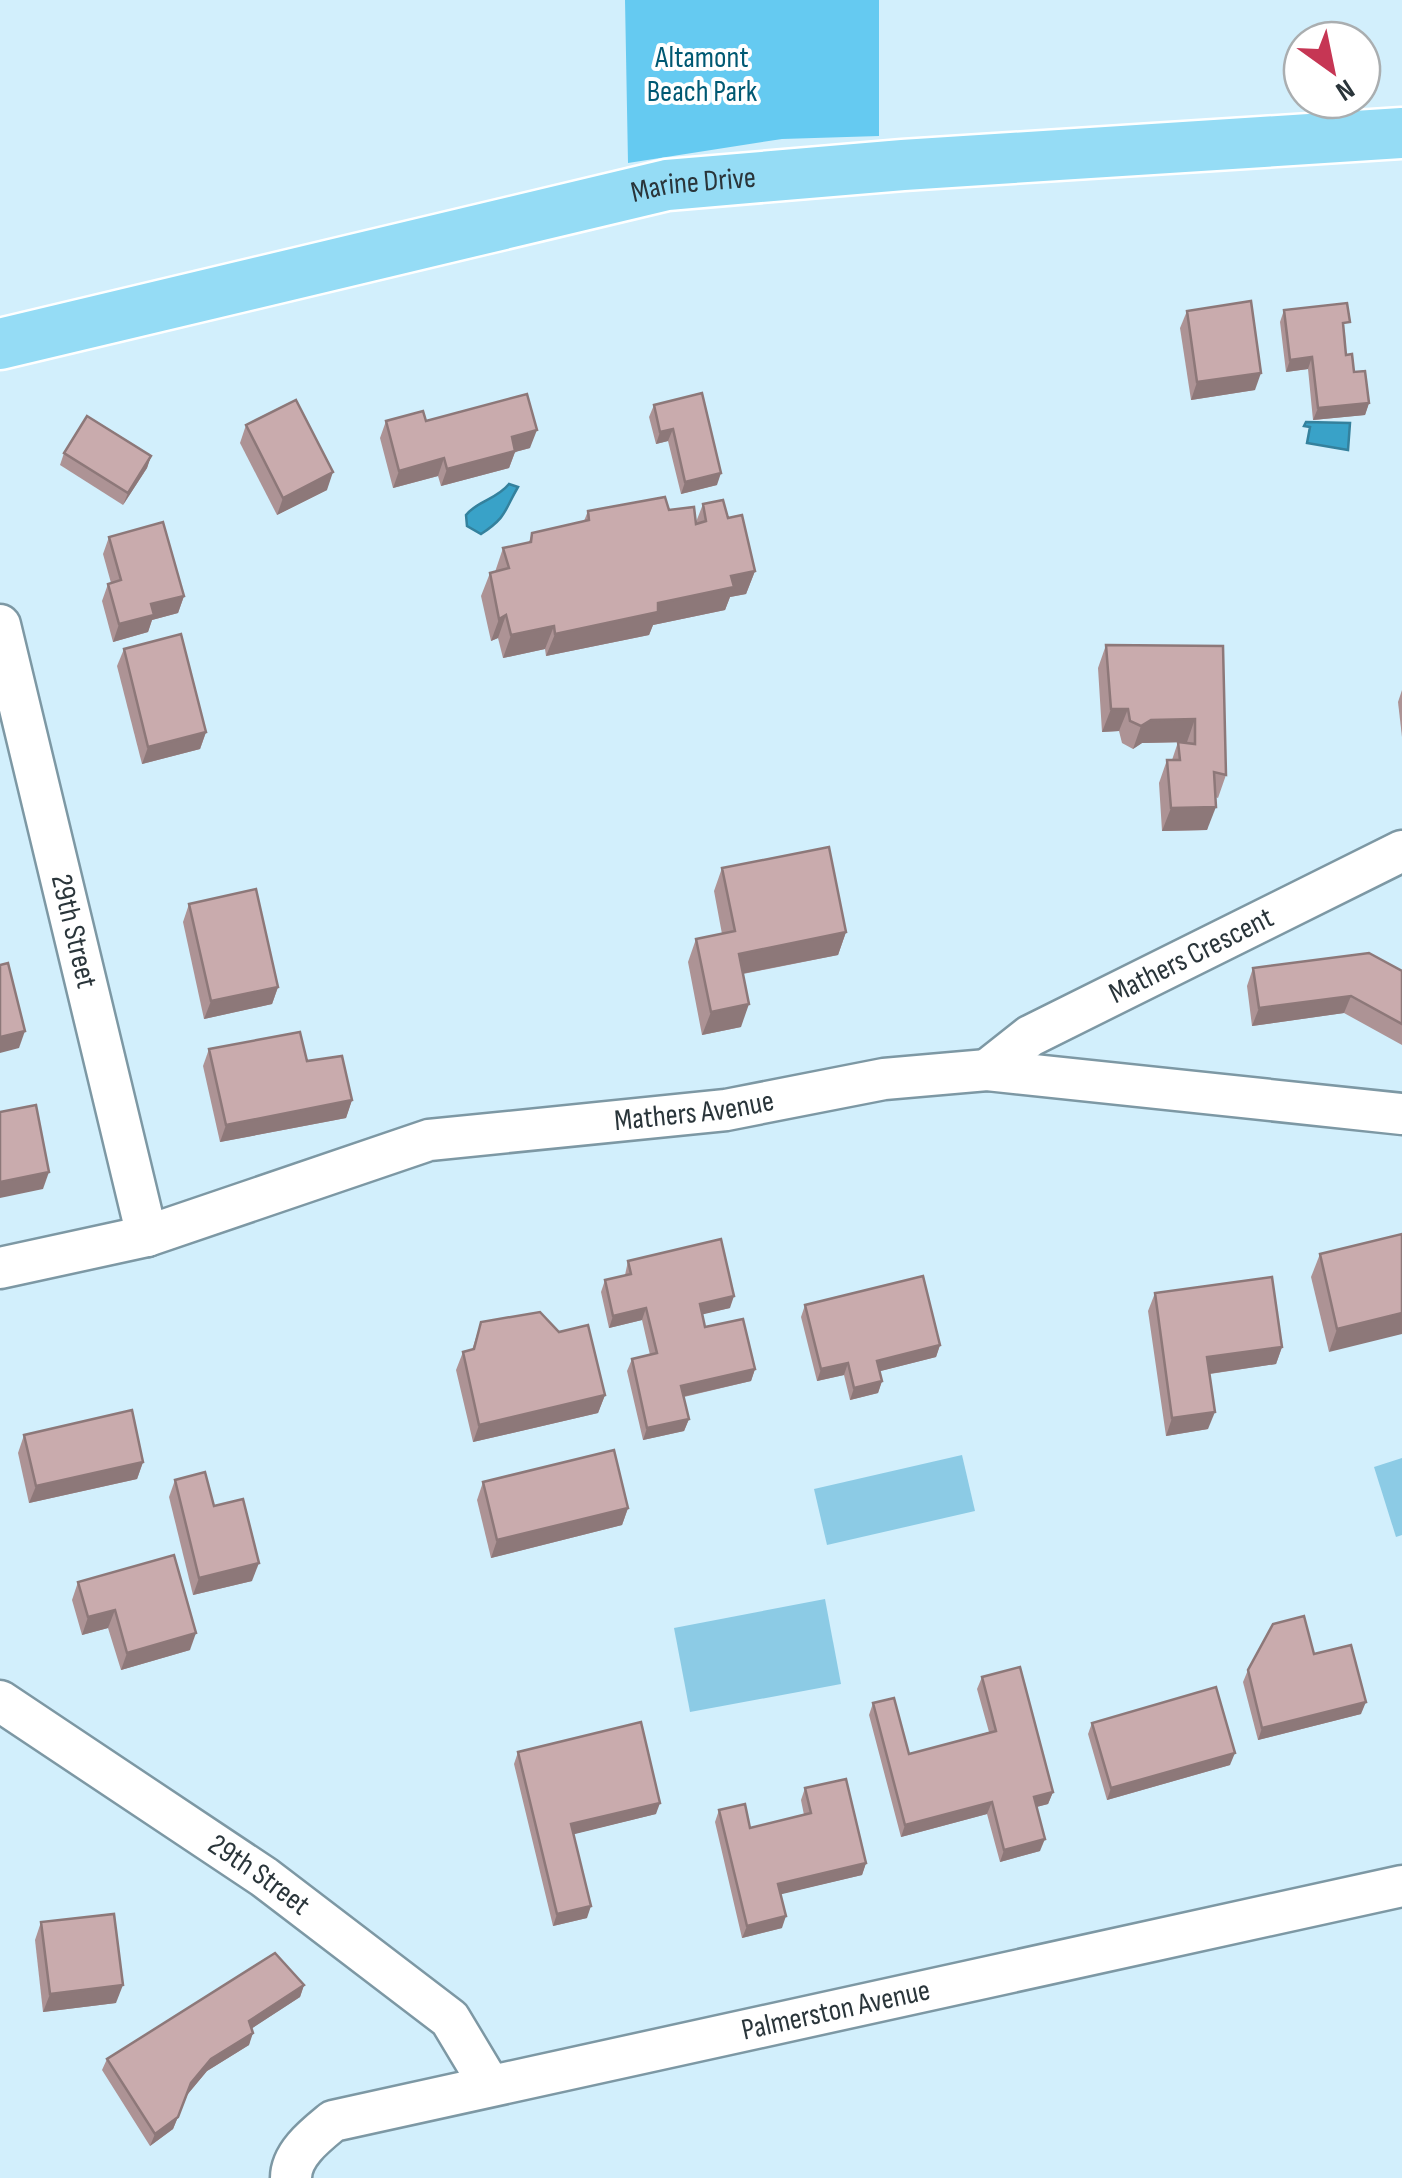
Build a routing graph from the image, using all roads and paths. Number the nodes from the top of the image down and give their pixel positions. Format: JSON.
{"nodes":[{"id":1,"x":1402,"y":133,"type":"edge"},
{"id":2,"x":0,"y":344,"type":"edge"},
{"id":3,"x":0,"y":626,"type":"edge"},
{"id":4,"x":1402,"y":851,"type":"edge"},
{"id":5,"x":988,"y":1070,"type":"junction"},
{"id":6,"x":1402,"y":1114,"type":"edge"},
{"id":7,"x":147,"y":1236,"type":"junction"},
{"id":8,"x":0,"y":1268,"type":"edge"},
{"id":9,"x":0,"y":1700,"type":"edge"},
{"id":10,"x":1402,"y":1886,"type":"edge"},
{"id":11,"x":488,"y":2084,"type":"junction"},
{"id":12,"x":291,"y":2173,"type":"edge"}],
"edges":[{"from":1,"to":2,"type":"main road","name":"Marine Drive"},
{"from":3,"to":7,"type":"street","name":"29th Street"},
{"from":4,"to":5,"type":"street","name":"Mathers Crescent"},
{"from":5,"to":6,"type":"street","name":"Mathers Avenue"},
{"from":5,"to":7,"type":"street","name":"Mathers Avenue"},
{"from":7,"to":8,"type":"street","name":"Mathers Avenue"},
{"from":9,"to":11,"type":"street","name":"29th Street"},
{"from":10,"to":11,"type":"street","name":"Palmerston Avenue"},
{"from":11,"to":12,"type":"street","name":"Palmerston Avenue"}]}
